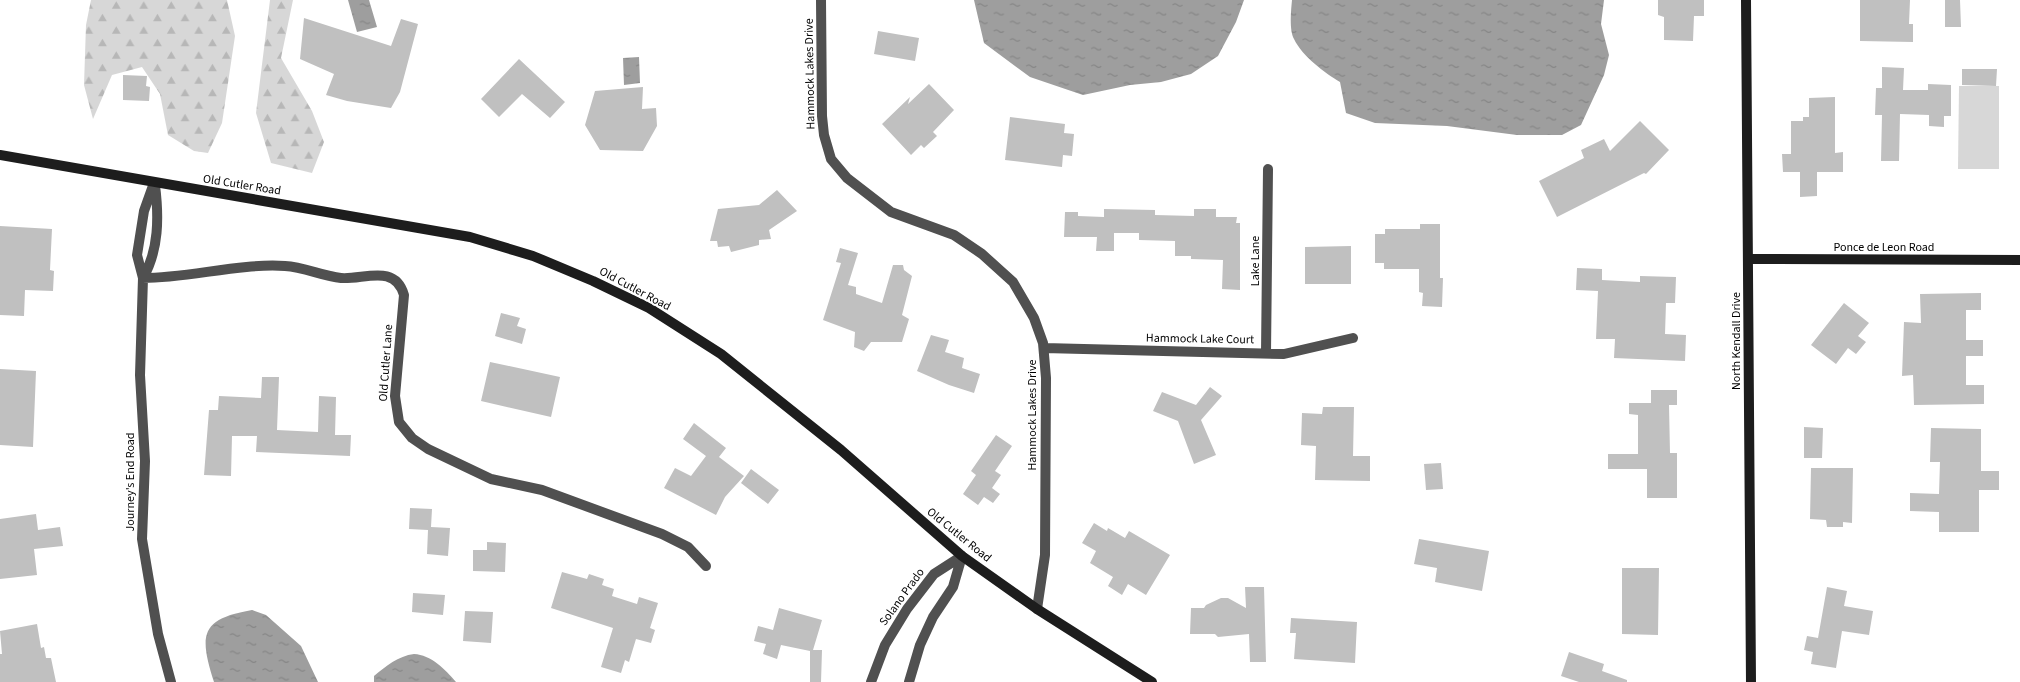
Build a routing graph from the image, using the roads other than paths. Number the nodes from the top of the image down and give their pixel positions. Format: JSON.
{"nodes":[{"id":1,"x":821,"y":0,"type":"edge"},
{"id":2,"x":1746,"y":0,"type":"edge"},
{"id":3,"x":0,"y":155,"type":"edge"},
{"id":4,"x":1268,"y":169,"type":"dead end"},
{"id":5,"x":154,"y":183,"type":"junction"},
{"id":6,"x":1748,"y":259,"type":"junction"},
{"id":7,"x":2020,"y":260,"type":"edge"},
{"id":8,"x":143,"y":278,"type":"junction"},
{"id":9,"x":1353,"y":338,"type":"dead end"},
{"id":10,"x":1044,"y":348,"type":"junction"},
{"id":11,"x":1266,"y":353,"type":"junction"},
{"id":12,"x":962,"y":556,"type":"junction"},
{"id":13,"x":706,"y":566,"type":"dead end"},
{"id":14,"x":1037,"y":609,"type":"junction"},
{"id":15,"x":171,"y":682,"type":"edge"},
{"id":16,"x":871,"y":682,"type":"edge"},
{"id":17,"x":909,"y":682,"type":"edge"},
{"id":18,"x":1152,"y":682,"type":"edge"},
{"id":19,"x":1751,"y":682,"type":"edge"}],
"edges":[{"from":1,"to":10,"type":"street","name":"Hammock Lakes Drive"},
{"from":2,"to":6,"type":"main road","name":"North Kendall Drive"},
{"from":3,"to":5,"type":"main road","name":"Old Cutler Road"},
{"from":4,"to":11,"type":"street","name":"Lake Lane"},
{"from":5,"to":8,"type":"street","name":"Journey's End Road"},
{"from":5,"to":8,"type":"street","name":"Journey's End Road"},
{"from":5,"to":12,"type":"main road","name":"Old Cutler Road"},
{"from":6,"to":7,"type":"main road","name":"Ponce de Leon Road"},
{"from":6,"to":19,"type":"main road","name":"North Kendall Drive"},
{"from":8,"to":13,"type":"street","name":"Old Cutler Lane"},
{"from":8,"to":15,"type":"street","name":"Journey's End Road"},
{"from":9,"to":11,"type":"street","name":"Hammock Lake Court"},
{"from":10,"to":11,"type":"street","name":"Hammock Lake Court"},
{"from":10,"to":14,"type":"street","name":"Hammock Lakes Drive"},
{"from":12,"to":14,"type":"main road","name":"Old Cutler Road"},
{"from":12,"to":16,"type":"street","name":"Solano Prado"},
{"from":12,"to":17,"type":"street"},
{"from":14,"to":18,"type":"main road","name":"Old Cutler Road"}]}
